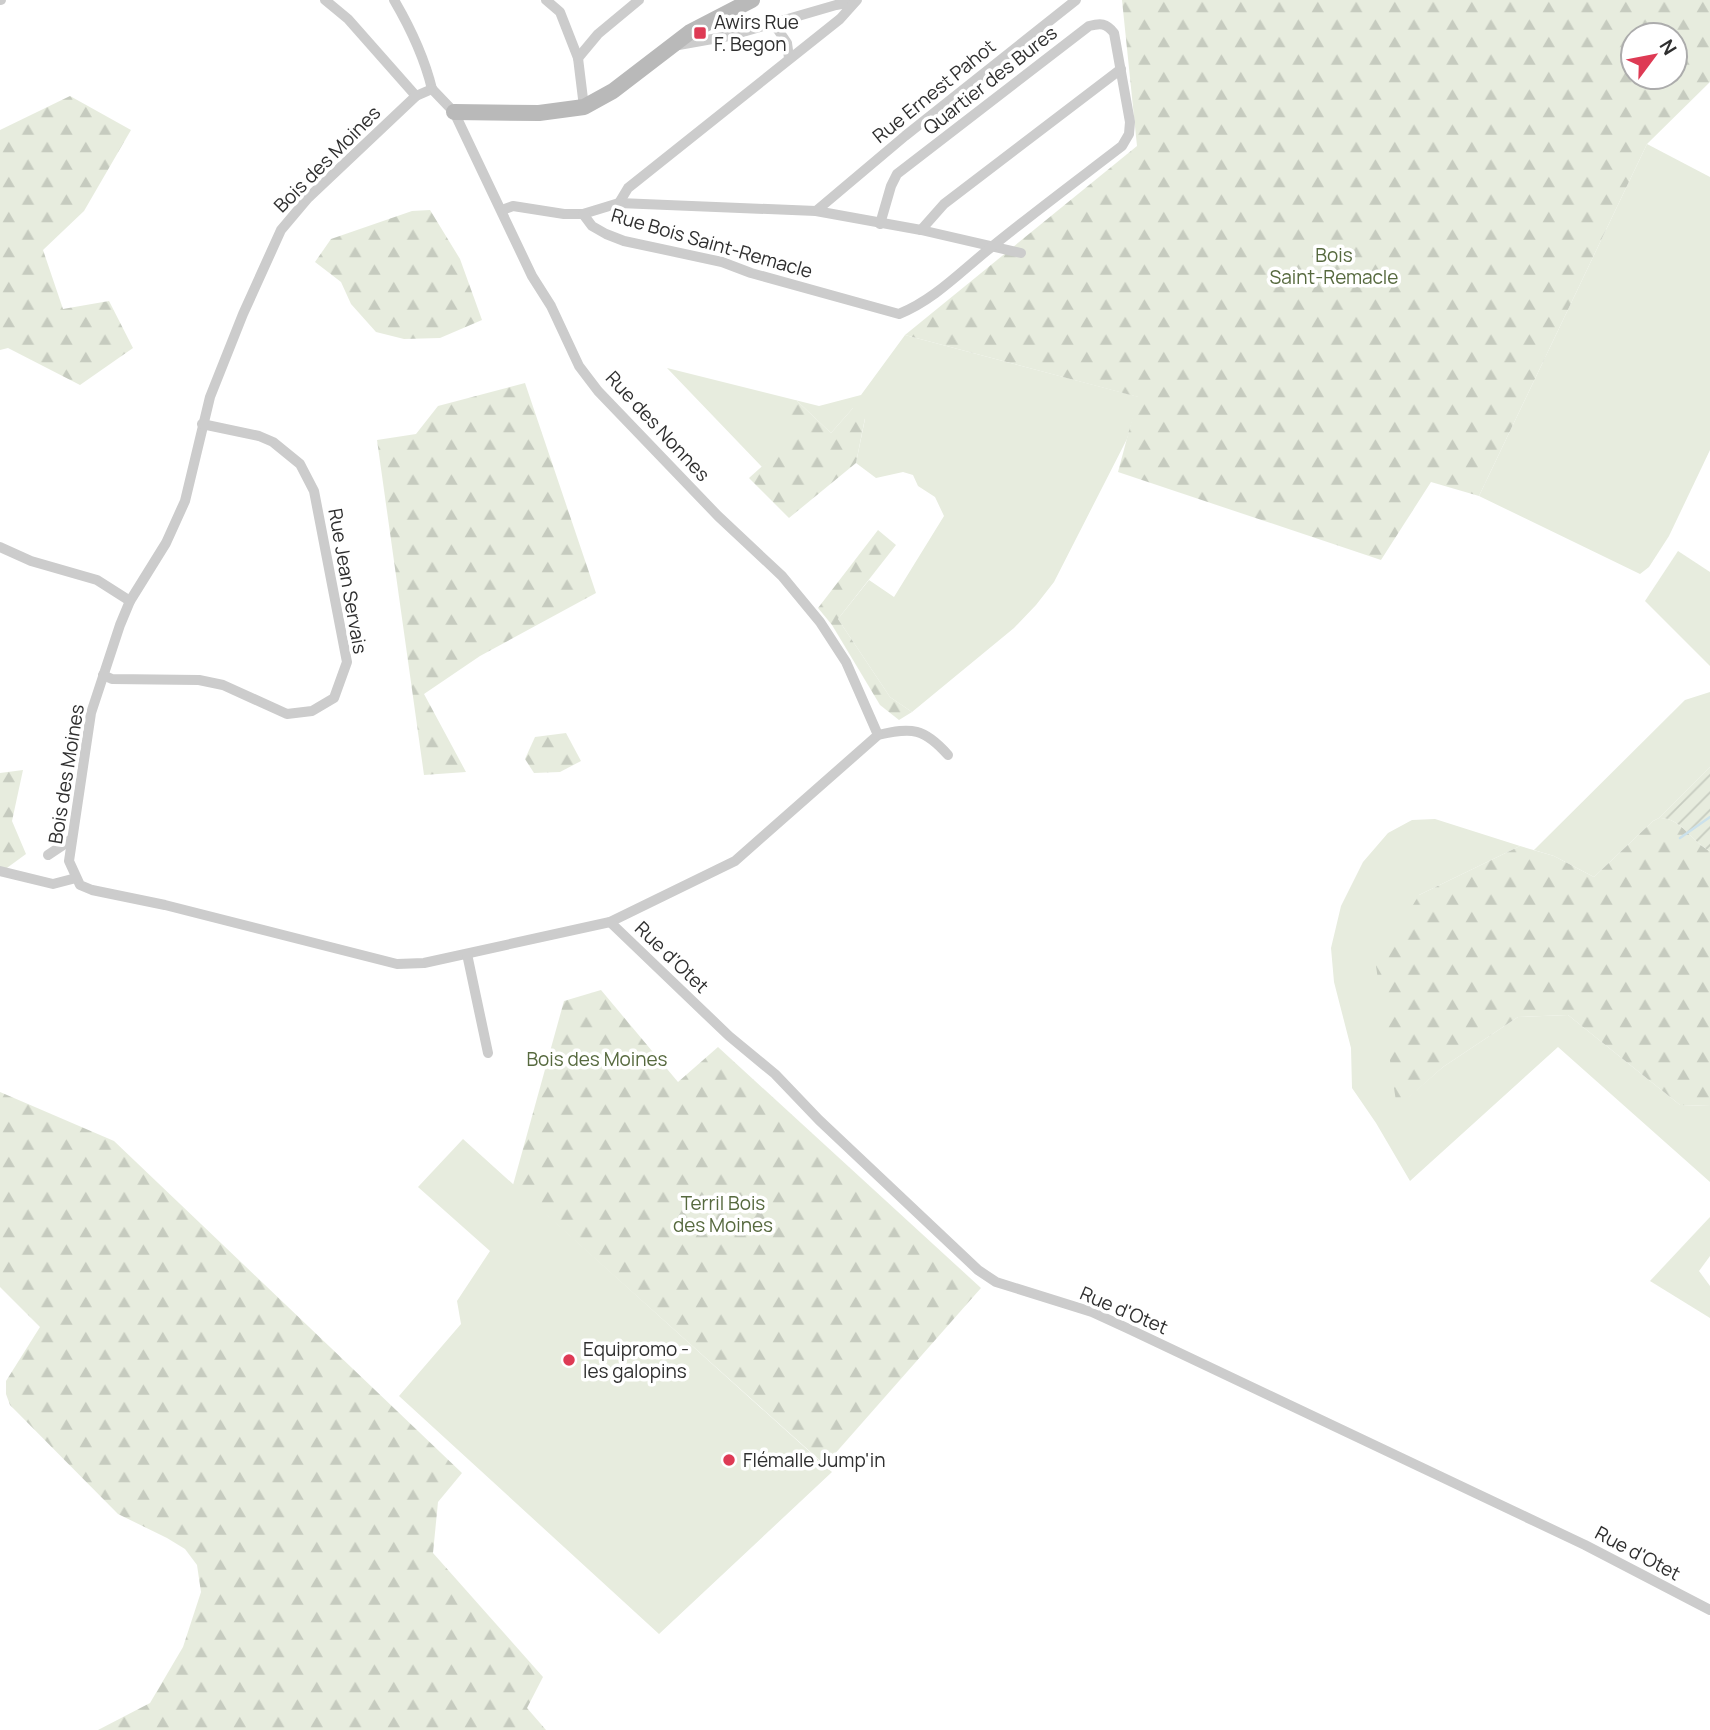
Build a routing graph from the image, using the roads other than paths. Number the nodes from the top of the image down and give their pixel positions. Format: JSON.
{"nodes":[{"id":1,"x":325,"y":0,"type":"edge"},
{"id":2,"x":394,"y":0,"type":"edge"},
{"id":3,"x":546,"y":0,"type":"edge"},
{"id":4,"x":639,"y":0,"type":"edge"},
{"id":5,"x":752,"y":0,"type":"edge"},
{"id":6,"x":1076,"y":0,"type":"edge"},
{"id":7,"x":855,"y":1,"type":"edge"},
{"id":8,"x":718,"y":16,"type":"junction"},
{"id":9,"x":774,"y":24,"type":"junction"},
{"id":10,"x":729,"y":36,"type":"junction"},
{"id":11,"x":668,"y":47,"type":"junction"},
{"id":12,"x":578,"y":58,"type":"junction"},
{"id":13,"x":789,"y":58,"type":"junction"},
{"id":14,"x":1121,"y":69,"type":"junction"},
{"id":15,"x":432,"y":89,"type":"junction"},
{"id":16,"x":416,"y":96,"type":"junction"},
{"id":17,"x":584,"y":107,"type":"junction"},
{"id":18,"x":454,"y":111,"type":"junction"},
{"id":19,"x":619,"y":203,"type":"junction"},
{"id":20,"x":502,"y":210,"type":"junction"},
{"id":21,"x":816,"y":211,"type":"junction"},
{"id":22,"x":583,"y":214,"type":"junction"},
{"id":23,"x":880,"y":224,"type":"junction"},
{"id":24,"x":921,"y":230,"type":"junction"},
{"id":25,"x":993,"y":246,"type":"junction"},
{"id":26,"x":1021,"y":253,"type":"dead end"},
{"id":27,"x":201,"y":424,"type":"junction"},
{"id":28,"x":0,"y":547,"type":"edge"},
{"id":29,"x":130,"y":601,"type":"junction"},
{"id":30,"x":103,"y":675,"type":"junction"},
{"id":31,"x":878,"y":735,"type":"junction"},
{"id":32,"x":948,"y":755,"type":"dead end"},
{"id":33,"x":72,"y":839,"type":"junction"},
{"id":34,"x":48,"y":855,"type":"dead end"},
{"id":35,"x":0,"y":871,"type":"edge"},
{"id":36,"x":76,"y":878,"type":"junction"},
{"id":37,"x":610,"y":922,"type":"junction"},
{"id":38,"x":467,"y":954,"type":"junction"},
{"id":39,"x":488,"y":1053,"type":"dead end"},
{"id":40,"x":1710,"y":1610,"type":"edge"}],
"edges":[{"from":1,"to":16,"type":"street"},
{"from":2,"to":15,"type":"street"},
{"from":3,"to":12,"type":"street"},
{"from":4,"to":12,"type":"street"},
{"from":5,"to":8,"type":"street"},
{"from":6,"to":21,"type":"street","name":"Rue Ernest Pahot"},
{"from":7,"to":9,"type":"street"},
{"from":7,"to":13,"type":"street"},
{"from":8,"to":10,"type":"street"},
{"from":8,"to":11,"type":"street"},
{"from":9,"to":10,"type":"street"},
{"from":9,"to":13,"type":"street"},
{"from":10,"to":11,"type":"street"},
{"from":11,"to":17,"type":"street"},
{"from":12,"to":17,"type":"street"},
{"from":13,"to":19,"type":"street"},
{"from":14,"to":23,"type":"street","name":"Quartier des Bures"},
{"from":14,"to":24,"type":"street"},
{"from":14,"to":25,"type":"street"},
{"from":15,"to":16,"type":"street","name":"Bois des Moines"},
{"from":15,"to":18,"type":"street","name":"Rue des Nonnes"},
{"from":16,"to":27,"type":"street","name":"Bois des Moines"},
{"from":17,"to":18,"type":"street"},
{"from":18,"to":20,"type":"street","name":"Rue des Nonnes"},
{"from":19,"to":21,"type":"street"},
{"from":19,"to":22,"type":"street"},
{"from":20,"to":22,"type":"street","name":"Rue Bois Saint-Remacle"},
{"from":20,"to":31,"type":"street","name":"Rue des Nonnes"},
{"from":21,"to":23,"type":"street"},
{"from":22,"to":25,"type":"street","name":"Rue Bois Saint-Remacle"},
{"from":23,"to":24,"type":"street"},
{"from":24,"to":25,"type":"street"},
{"from":25,"to":26,"type":"street"},
{"from":27,"to":29,"type":"street","name":"Bois des Moines"},
{"from":27,"to":30,"type":"street","name":"Rue Jean Servais"},
{"from":28,"to":29,"type":"street"},
{"from":29,"to":30,"type":"street","name":"Bois des Moines"},
{"from":30,"to":33,"type":"street","name":"Bois des Moines"},
{"from":31,"to":32,"type":"street"},
{"from":31,"to":37,"type":"street"},
{"from":33,"to":34,"type":"street"},
{"from":33,"to":36,"type":"street","name":"Bois des Moines"},
{"from":35,"to":36,"type":"street"},
{"from":36,"to":38,"type":"street"},
{"from":37,"to":38,"type":"street"},
{"from":37,"to":40,"type":"street","name":"Rue d'Otet"},
{"from":38,"to":39,"type":"street"}]}
